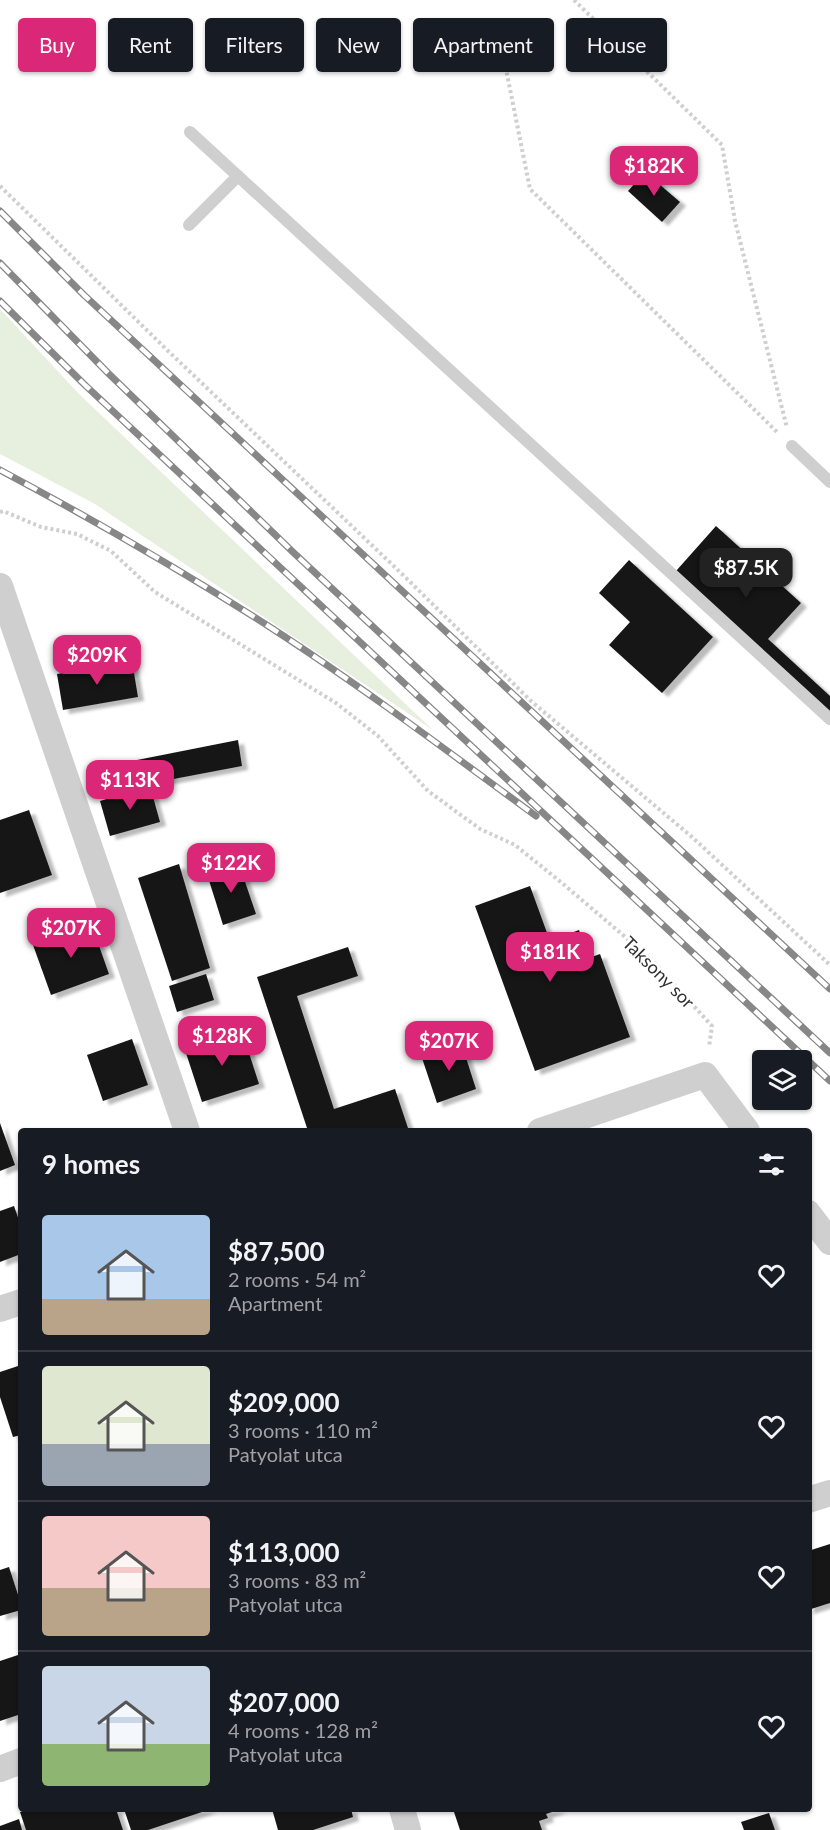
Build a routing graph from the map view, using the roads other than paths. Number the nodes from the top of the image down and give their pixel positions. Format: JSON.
{"nodes":[{"id":1,"x":190,"y":132,"type":"dead end"},
{"id":2,"x":238,"y":176,"type":"junction"},
{"id":3,"x":189,"y":225,"type":"dead end"},
{"id":4,"x":792,"y":446,"type":"road end"},
{"id":5,"x":830,"y":482,"type":"edge"},
{"id":6,"x":0,"y":586,"type":"edge"},
{"id":7,"x":830,"y":719,"type":"edge"},
{"id":8,"x":186,"y":1128,"type":"edge"},
{"id":9,"x":549,"y":1128,"type":"edge"},
{"id":10,"x":745,"y":1128,"type":"edge"},
{"id":11,"x":812,"y":1218,"type":"edge"},
{"id":12,"x":830,"y":1242,"type":"edge"},
{"id":13,"x":18,"y":1303,"type":"edge"},
{"id":14,"x":0,"y":1309,"type":"edge"},
{"id":15,"x":830,"y":1493,"type":"edge"},
{"id":16,"x":812,"y":1499,"type":"edge"},
{"id":17,"x":18,"y":1762,"type":"edge"},
{"id":18,"x":0,"y":1768,"type":"edge"},
{"id":19,"x":403,"y":1812,"type":"edge"},
{"id":20,"x":408,"y":1830,"type":"edge"}],
"edges":[{"from":1,"to":2,"type":"lane"},
{"from":2,"to":3,"type":"lane"},
{"from":2,"to":7,"type":"lane"},
{"from":4,"to":5,"type":"lane"},
{"from":6,"to":8,"type":"street"},
{"from":9,"to":10,"type":"street"},
{"from":11,"to":12,"type":"street"},
{"from":13,"to":14,"type":"street"},
{"from":15,"to":16,"type":"street"},
{"from":17,"to":18,"type":"street"},
{"from":19,"to":20,"type":"street"}]}
